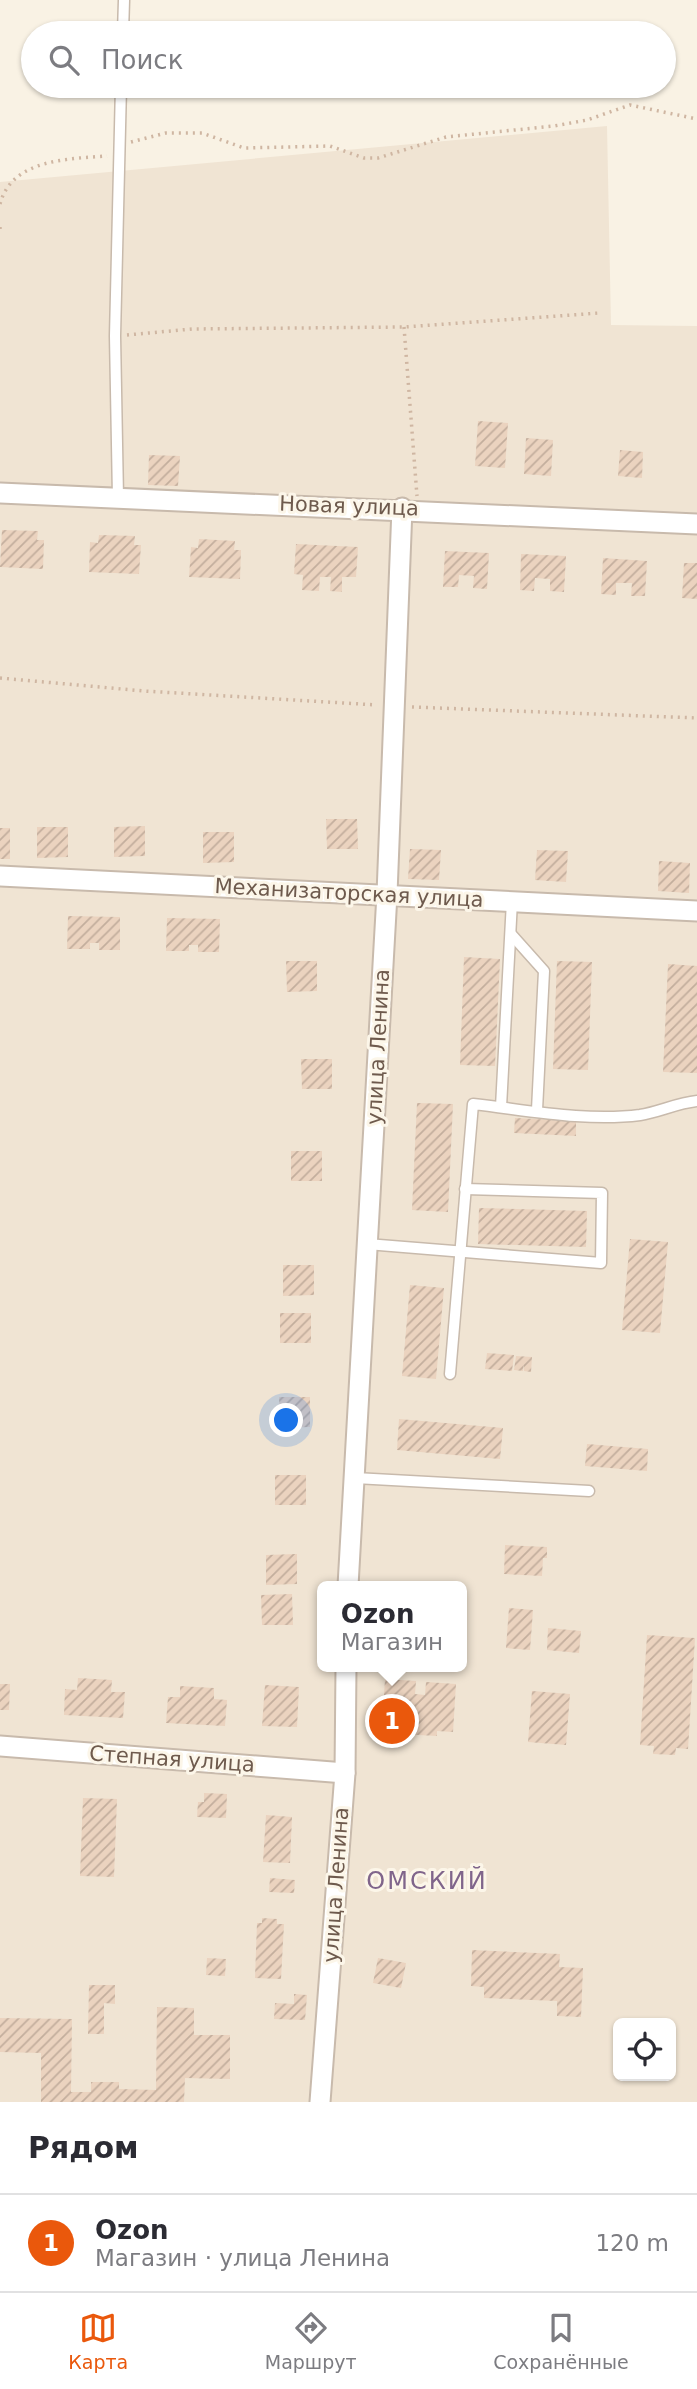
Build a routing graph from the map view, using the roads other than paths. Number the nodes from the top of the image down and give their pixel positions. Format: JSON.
{"nodes":[{"id":1,"x":124,"y":0,"type":"edge"},
{"id":2,"x":123,"y":21,"type":"edge"},
{"id":3,"x":121,"y":98,"type":"edge"},
{"id":4,"x":0,"y":493,"type":"edge"},
{"id":5,"x":118,"y":498,"type":"junction"},
{"id":6,"x":410,"y":509,"type":"junction"},
{"id":7,"x":697,"y":524,"type":"edge"},
{"id":8,"x":0,"y":876,"type":"edge"},
{"id":9,"x":387,"y":894,"type":"junction"},
{"id":10,"x":512,"y":901,"type":"junction"},
{"id":11,"x":697,"y":911,"type":"edge"},
{"id":12,"x":511,"y":933,"type":"junction"},
{"id":13,"x":697,"y":1101,"type":"edge"},
{"id":14,"x":501,"y":1107,"type":"junction"},
{"id":15,"x":537,"y":1110,"type":"junction"},
{"id":16,"x":466,"y":1189,"type":"junction"},
{"id":17,"x":367,"y":1244,"type":"junction"},
{"id":18,"x":460,"y":1253,"type":"junction"},
{"id":19,"x":450,"y":1374,"type":"dead end"},
{"id":20,"x":355,"y":1478,"type":"junction"},
{"id":21,"x":589,"y":1491,"type":"dead end"},
{"id":22,"x":348,"y":1581,"type":"edge"},
{"id":23,"x":346,"y":1672,"type":"edge"},
{"id":24,"x":0,"y":1746,"type":"edge"},
{"id":25,"x":345,"y":1773,"type":"junction"},
{"id":26,"x":320,"y":2102,"type":"edge"}],
"edges":[{"from":1,"to":2,"type":"lane"},
{"from":3,"to":5,"type":"lane"},
{"from":4,"to":5,"type":"street","name":"Новая улица"},
{"from":5,"to":6,"type":"street","name":"Новая улица"},
{"from":6,"to":7,"type":"street","name":"Новая улица"},
{"from":6,"to":9,"type":"street","name":"улица Ленина"},
{"from":8,"to":9,"type":"street","name":"Механизаторская улица"},
{"from":9,"to":10,"type":"street","name":"Механизаторская улица"},
{"from":9,"to":17,"type":"street","name":"улица Ленина"},
{"from":10,"to":11,"type":"street","name":"Механизаторская улица"},
{"from":10,"to":12,"type":"lane"},
{"from":12,"to":14,"type":"lane"},
{"from":12,"to":15,"type":"lane"},
{"from":13,"to":15,"type":"lane"},
{"from":14,"to":15,"type":"lane"},
{"from":14,"to":16,"type":"lane"},
{"from":16,"to":18,"type":"lane"},
{"from":16,"to":18,"type":"lane"},
{"from":17,"to":18,"type":"lane"},
{"from":17,"to":20,"type":"street","name":"улица Ленина"},
{"from":18,"to":19,"type":"lane"},
{"from":20,"to":21,"type":"lane"},
{"from":20,"to":22,"type":"street","name":"улица Ленина"},
{"from":23,"to":25,"type":"street","name":"улица Ленина"},
{"from":24,"to":25,"type":"street","name":"Степная улица"},
{"from":25,"to":26,"type":"street","name":"улица Ленина"}]}
